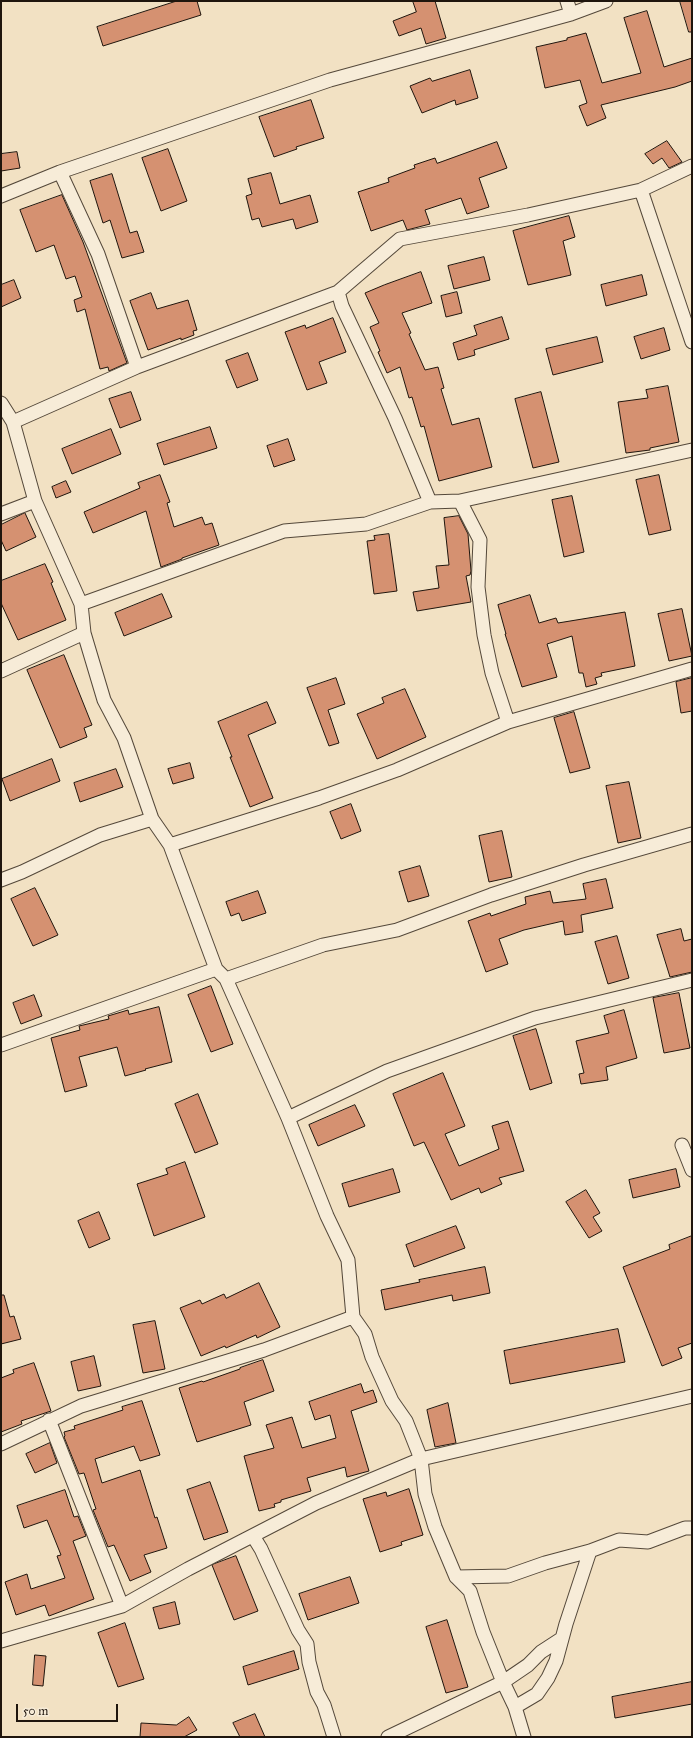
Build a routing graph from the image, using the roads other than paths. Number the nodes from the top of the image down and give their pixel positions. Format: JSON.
{"nodes":[{"id":1,"x":567,"y":1,"type":"edge"},
{"id":2,"x":606,"y":1,"type":"edge"},
{"id":3,"x":571,"y":14,"type":"junction"},
{"id":4,"x":692,"y":166,"type":"edge"},
{"id":5,"x":60,"y":172,"type":"junction"},
{"id":6,"x":642,"y":190,"type":"junction"},
{"id":7,"x":1,"y":196,"type":"edge"},
{"id":8,"x":338,"y":292,"type":"junction"},
{"id":9,"x":692,"y":342,"type":"edge"},
{"id":10,"x":137,"y":367,"type":"junction"},
{"id":11,"x":1,"y":404,"type":"edge"},
{"id":12,"x":13,"y":422,"type":"junction"},
{"id":13,"x":692,"y":450,"type":"edge"},
{"id":14,"x":35,"y":501,"type":"junction"},
{"id":15,"x":460,"y":501,"type":"junction"},
{"id":16,"x":430,"y":502,"type":"junction"},
{"id":17,"x":1,"y":514,"type":"edge"},
{"id":18,"x":81,"y":604,"type":"junction"},
{"id":19,"x":84,"y":633,"type":"junction"},
{"id":20,"x":692,"y":669,"type":"edge"},
{"id":21,"x":1,"y":671,"type":"edge"},
{"id":22,"x":508,"y":722,"type":"junction"},
{"id":23,"x":152,"y":819,"type":"junction"},
{"id":24,"x":692,"y":834,"type":"edge"},
{"id":25,"x":170,"y":845,"type":"junction"},
{"id":26,"x":1,"y":880,"type":"edge"},
{"id":27,"x":216,"y":969,"type":"junction"},
{"id":28,"x":226,"y":979,"type":"junction"},
{"id":29,"x":692,"y":980,"type":"edge"},
{"id":30,"x":1,"y":1045,"type":"edge"},
{"id":31,"x":288,"y":1118,"type":"junction"},
{"id":32,"x":682,"y":1145,"type":"dead end"},
{"id":33,"x":692,"y":1170,"type":"edge"},
{"id":34,"x":353,"y":1318,"type":"junction"},
{"id":35,"x":692,"y":1396,"type":"edge"},
{"id":36,"x":49,"y":1420,"type":"junction"},
{"id":37,"x":1,"y":1444,"type":"edge"},
{"id":38,"x":421,"y":1459,"type":"junction"},
{"id":39,"x":692,"y":1528,"type":"edge"},
{"id":40,"x":253,"y":1536,"type":"junction"},
{"id":41,"x":590,"y":1551,"type":"junction"},
{"id":42,"x":456,"y":1577,"type":"junction"},
{"id":43,"x":122,"y":1606,"type":"junction"},
{"id":44,"x":561,"y":1639,"type":"junction"},
{"id":45,"x":1,"y":1641,"type":"edge"},
{"id":46,"x":503,"y":1682,"type":"junction"},
{"id":47,"x":515,"y":1707,"type":"junction"},
{"id":48,"x":334,"y":1737,"type":"edge"},
{"id":49,"x":388,"y":1737,"type":"edge"},
{"id":50,"x":524,"y":1737,"type":"edge"}],
"edges":[{"from":1,"to":3,"type":"street"},
{"from":2,"to":3,"type":"street"},
{"from":3,"to":5,"type":"street"},
{"from":4,"to":6,"type":"street"},
{"from":5,"to":7,"type":"street"},
{"from":5,"to":10,"type":"street"},
{"from":6,"to":8,"type":"street"},
{"from":6,"to":9,"type":"street"},
{"from":8,"to":10,"type":"street"},
{"from":8,"to":16,"type":"street"},
{"from":10,"to":12,"type":"street"},
{"from":11,"to":12,"type":"street"},
{"from":12,"to":14,"type":"street"},
{"from":13,"to":15,"type":"street"},
{"from":14,"to":17,"type":"street"},
{"from":14,"to":18,"type":"street"},
{"from":15,"to":16,"type":"street"},
{"from":15,"to":22,"type":"street"},
{"from":16,"to":18,"type":"street"},
{"from":18,"to":19,"type":"street"},
{"from":19,"to":21,"type":"street"},
{"from":19,"to":23,"type":"street"},
{"from":20,"to":22,"type":"street"},
{"from":22,"to":25,"type":"street"},
{"from":23,"to":25,"type":"street"},
{"from":23,"to":26,"type":"street"},
{"from":24,"to":28,"type":"street"},
{"from":25,"to":27,"type":"street"},
{"from":27,"to":28,"type":"street"},
{"from":27,"to":30,"type":"street"},
{"from":28,"to":31,"type":"street"},
{"from":29,"to":31,"type":"street"},
{"from":31,"to":34,"type":"street"},
{"from":32,"to":33,"type":"street"},
{"from":34,"to":36,"type":"street"},
{"from":34,"to":38,"type":"street"},
{"from":35,"to":38,"type":"street"},
{"from":36,"to":37,"type":"street"},
{"from":36,"to":43,"type":"street"},
{"from":38,"to":40,"type":"street"},
{"from":38,"to":42,"type":"street"},
{"from":39,"to":41,"type":"street"},
{"from":40,"to":43,"type":"street"},
{"from":40,"to":48,"type":"street"},
{"from":41,"to":42,"type":"street"},
{"from":41,"to":44,"type":"street"},
{"from":42,"to":46,"type":"street"},
{"from":43,"to":45,"type":"street"},
{"from":44,"to":46,"type":"street"},
{"from":44,"to":47,"type":"street"},
{"from":46,"to":47,"type":"street"},
{"from":46,"to":49,"type":"street"},
{"from":47,"to":50,"type":"street"}]}
